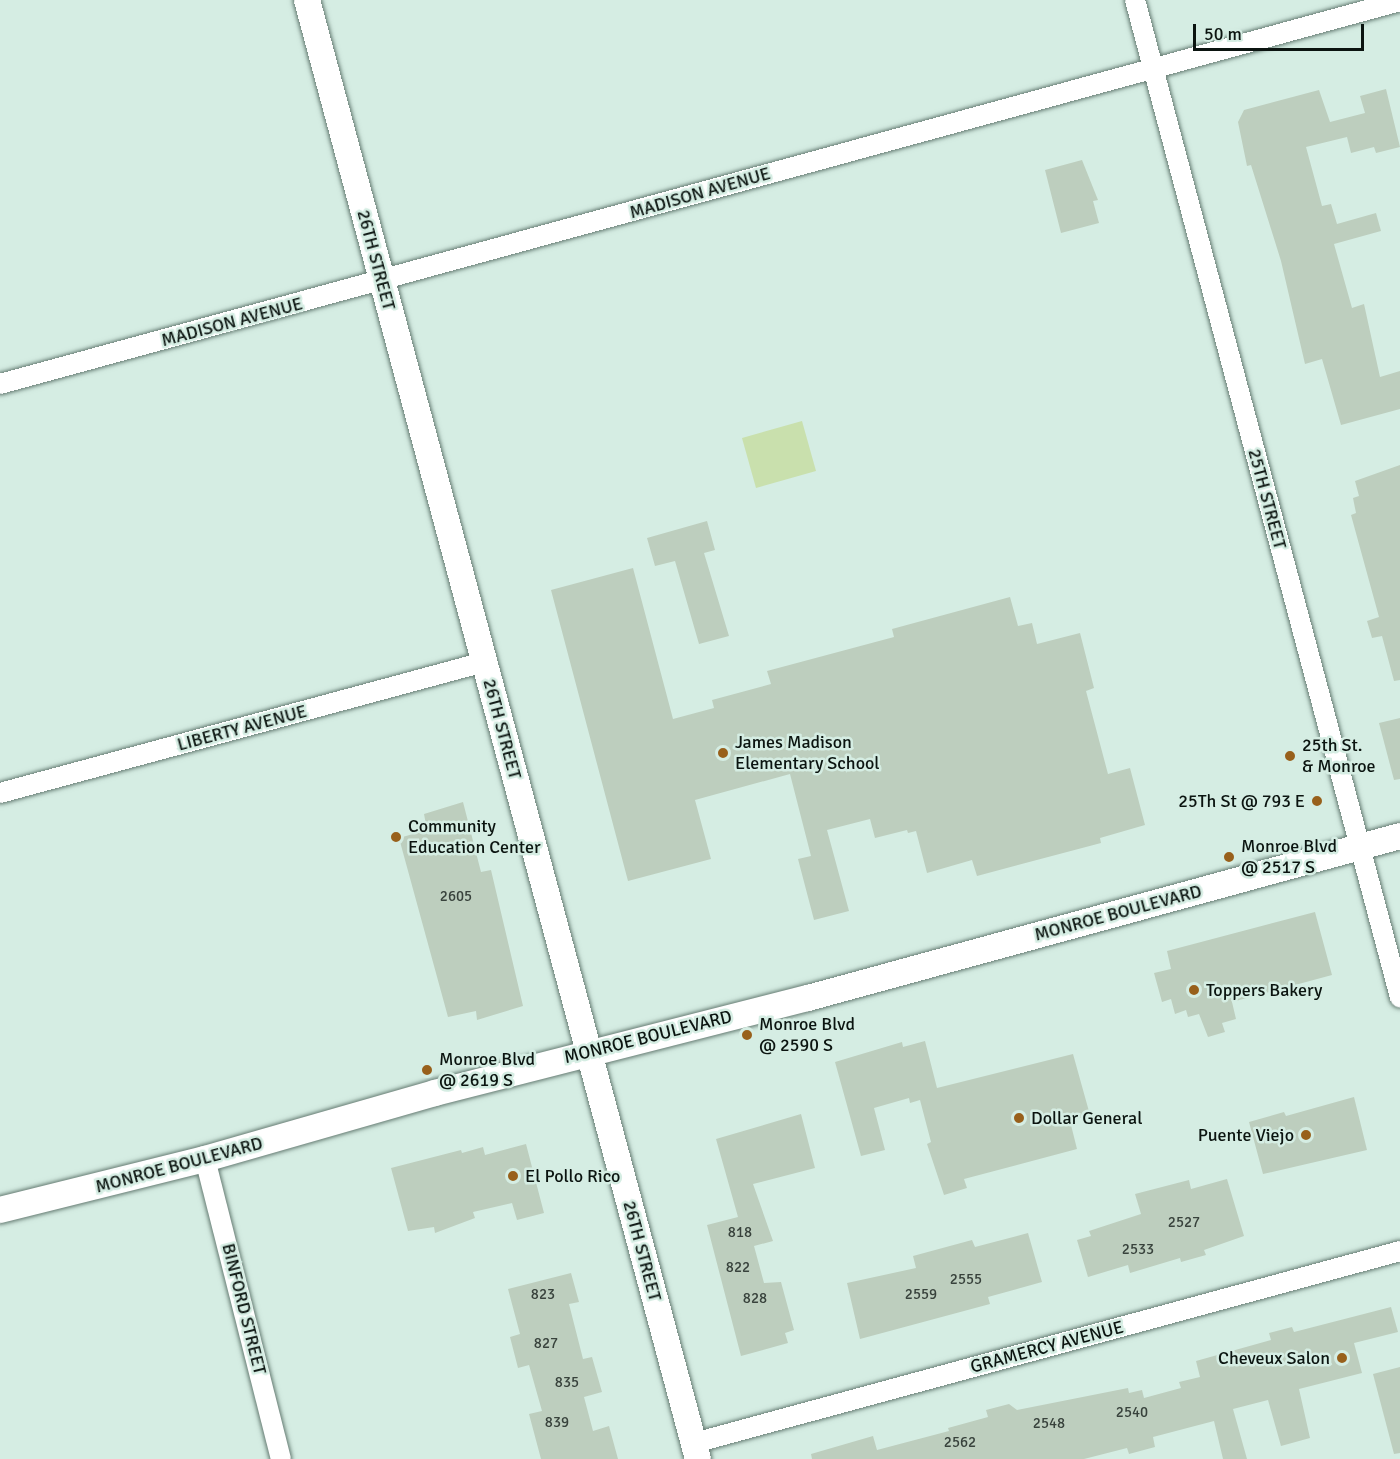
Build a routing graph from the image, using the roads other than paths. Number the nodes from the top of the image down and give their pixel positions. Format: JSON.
{"nodes":[{"id":1,"x":307,"y":0,"type":"edge"},
{"id":2,"x":1134,"y":0,"type":"edge"},
{"id":3,"x":1400,"y":1,"type":"edge"},
{"id":4,"x":1152,"y":67,"type":"junction"},
{"id":5,"x":382,"y":281,"type":"junction"},
{"id":6,"x":0,"y":384,"type":"edge"},
{"id":7,"x":484,"y":662,"type":"junction"},
{"id":8,"x":0,"y":793,"type":"edge"},
{"id":9,"x":1400,"y":836,"type":"edge"},
{"id":10,"x":1359,"y":847,"type":"junction"},
{"id":11,"x":1400,"y":998,"type":"edge"},
{"id":12,"x":588,"y":1052,"type":"junction"},
{"id":13,"x":205,"y":1159,"type":"junction"},
{"id":14,"x":0,"y":1210,"type":"edge"},
{"id":15,"x":1400,"y":1251,"type":"edge"},
{"id":16,"x":696,"y":1455,"type":"edge"},
{"id":17,"x":281,"y":1459,"type":"edge"}],
"edges":[{"from":1,"to":5,"type":"street","name":"26TH STREET"},
{"from":2,"to":4,"type":"street","name":"25TH STREET"},
{"from":3,"to":4,"type":"street","name":"MADISON AVENUE"},
{"from":4,"to":5,"type":"street","name":"MADISON AVENUE"},
{"from":4,"to":10,"type":"street","name":"25TH STREET"},
{"from":5,"to":6,"type":"street","name":"MADISON AVENUE"},
{"from":5,"to":7,"type":"street","name":"26TH STREET"},
{"from":7,"to":8,"type":"street","name":"LIBERTY AVENUE"},
{"from":7,"to":12,"type":"street","name":"26TH STREET"},
{"from":9,"to":10,"type":"street","name":"MONROE BOULEVARD"},
{"from":10,"to":11,"type":"street","name":"25TH STREET"},
{"from":10,"to":12,"type":"street","name":"MONROE BOULEVARD"},
{"from":12,"to":13,"type":"street","name":"MONROE BOULEVARD"},
{"from":12,"to":16,"type":"street","name":"26TH STREET"},
{"from":13,"to":14,"type":"street","name":"MONROE BOULEVARD"},
{"from":13,"to":17,"type":"street","name":"BINFORD STREET"},
{"from":15,"to":16,"type":"street","name":"GRAMERCY AVENUE"}]}
